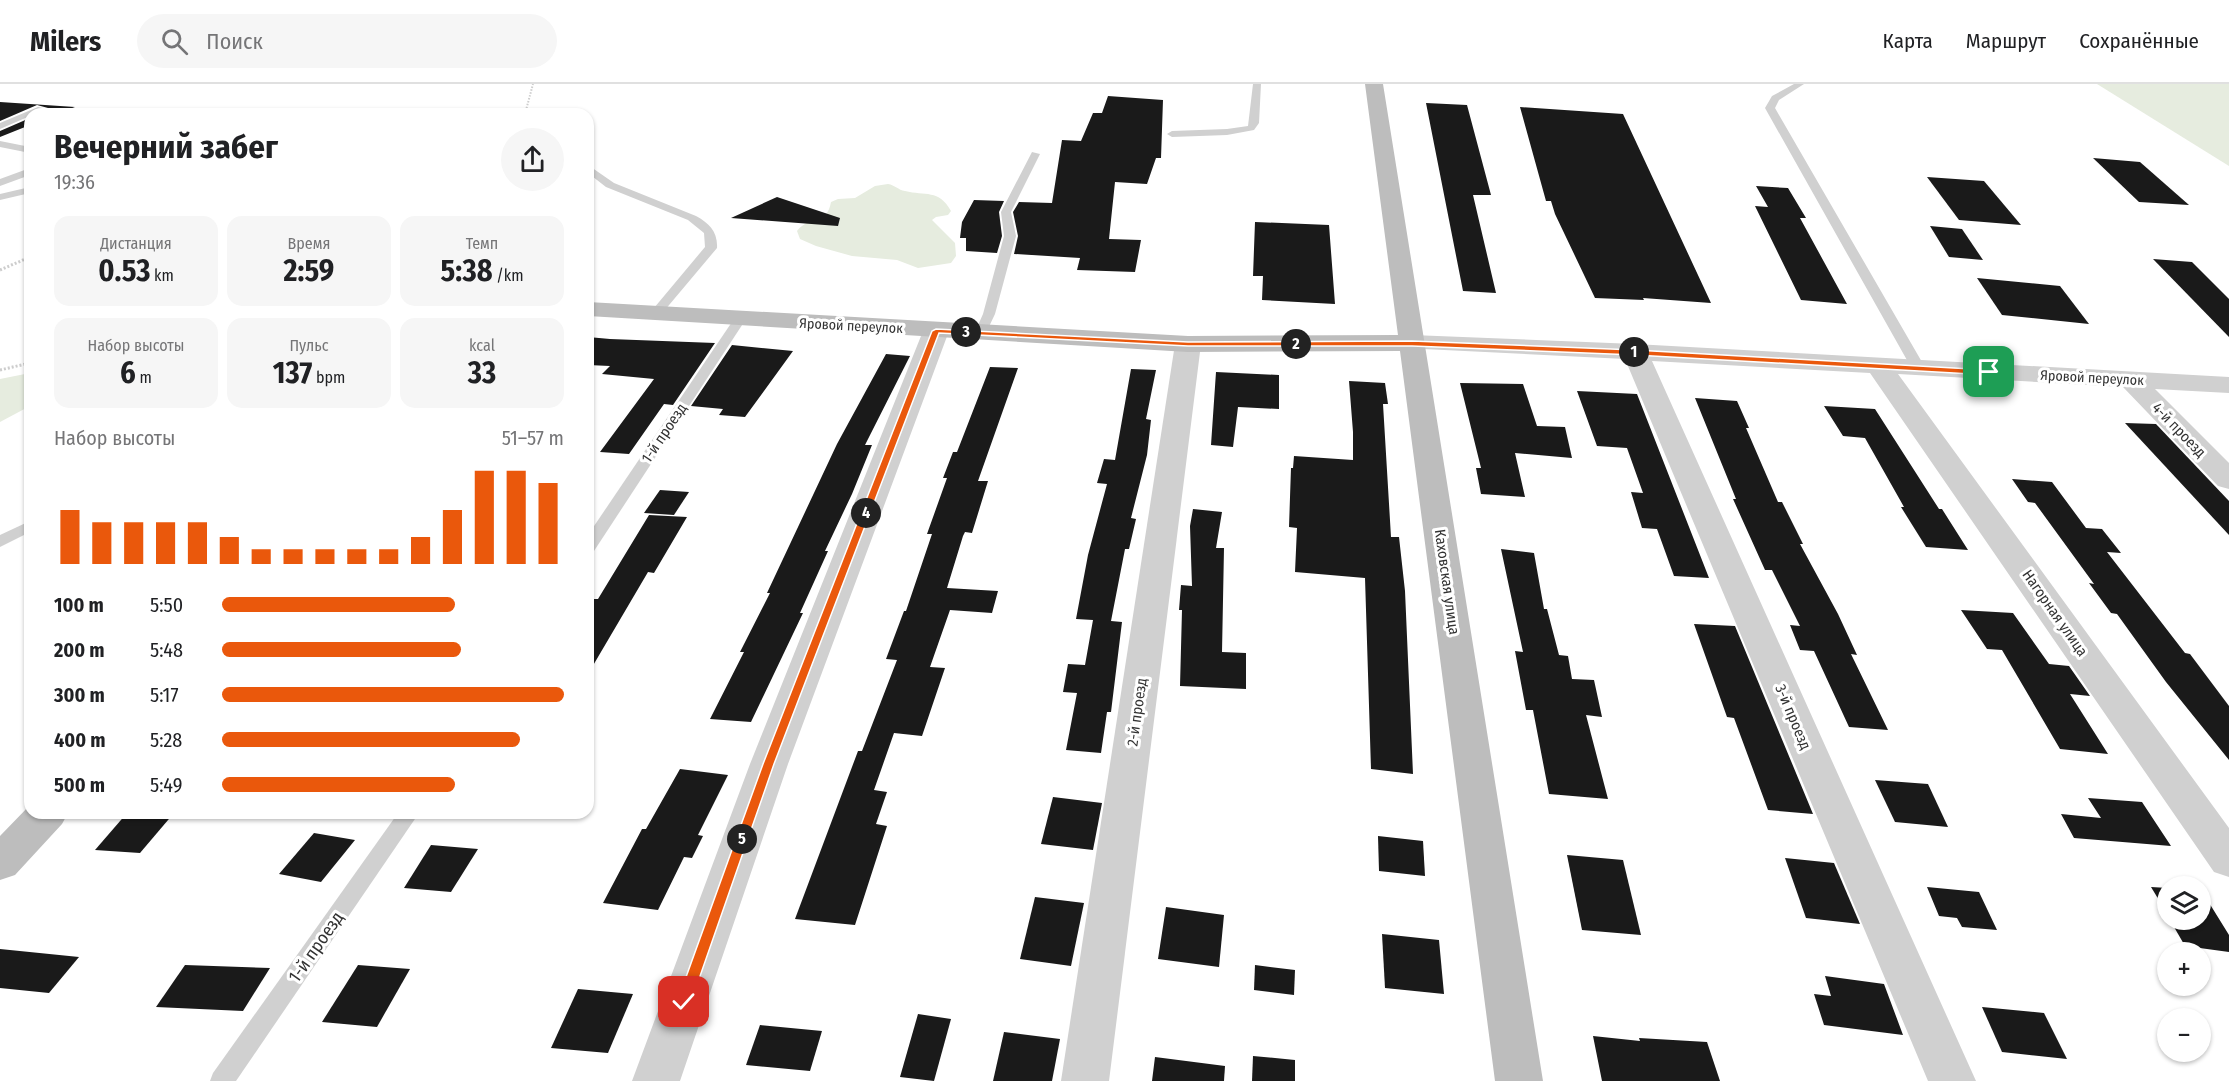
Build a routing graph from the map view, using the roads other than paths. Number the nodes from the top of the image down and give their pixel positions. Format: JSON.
{"nodes":[{"id":1,"x":1257,"y":84,"type":"edge"},
{"id":2,"x":1374,"y":84,"type":"edge"},
{"id":3,"x":1800,"y":84,"type":"edge"},
{"id":4,"x":24,"y":117,"type":"edge"},
{"id":5,"x":0,"y":126,"type":"edge"},
{"id":6,"x":1172,"y":134,"type":"dead end"},
{"id":7,"x":0,"y":144,"type":"edge"},
{"id":8,"x":24,"y":149,"type":"edge"},
{"id":9,"x":1035,"y":154,"type":"dead end"},
{"id":10,"x":24,"y":173,"type":"edge"},
{"id":11,"x":594,"y":173,"type":"edge"},
{"id":12,"x":0,"y":183,"type":"edge"},
{"id":13,"x":24,"y":191,"type":"edge"},
{"id":14,"x":0,"y":197,"type":"edge"},
{"id":15,"x":594,"y":309,"type":"edge"},
{"id":16,"x":655,"y":314,"type":"junction"},
{"id":17,"x":740,"y":319,"type":"junction"},
{"id":18,"x":936,"y":331,"type":"junction"},
{"id":19,"x":981,"y":332,"type":"junction"},
{"id":20,"x":1412,"y":343,"type":"junction"},
{"id":21,"x":1188,"y":344,"type":"junction"},
{"id":22,"x":1635,"y":352,"type":"junction"},
{"id":23,"x":1880,"y":367,"type":"junction"},
{"id":24,"x":1919,"y":369,"type":"junction"},
{"id":25,"x":2130,"y":379,"type":"junction"},
{"id":26,"x":2229,"y":385,"type":"edge"},
{"id":27,"x":2229,"y":480,"type":"edge"},
{"id":28,"x":24,"y":529,"type":"edge"},
{"id":29,"x":594,"y":538,"type":"edge"},
{"id":30,"x":0,"y":542,"type":"edge"},
{"id":31,"x":42,"y":819,"type":"edge"},
{"id":32,"x":405,"y":819,"type":"edge"},
{"id":33,"x":2229,"y":860,"type":"edge"},
{"id":34,"x":0,"y":863,"type":"edge"},
{"id":35,"x":222,"y":1081,"type":"edge"},
{"id":36,"x":656,"y":1081,"type":"edge"},
{"id":37,"x":1085,"y":1081,"type":"edge"},
{"id":38,"x":1519,"y":1081,"type":"edge"},
{"id":39,"x":1952,"y":1081,"type":"edge"}],
"edges":[{"from":1,"to":6,"type":"lane"},
{"from":2,"to":20,"type":"main road","name":"Каховская улица"},
{"from":3,"to":24,"type":"lane"},
{"from":4,"to":5,"type":"lane"},
{"from":7,"to":8,"type":"lane"},
{"from":9,"to":19,"type":"lane"},
{"from":10,"to":12,"type":"lane"},
{"from":11,"to":16,"type":"lane"},
{"from":13,"to":14,"type":"lane"},
{"from":15,"to":16,"type":"main road","name":"Яровой переулок"},
{"from":16,"to":17,"type":"main road","name":"Яровой переулок"},
{"from":17,"to":18,"type":"main road","name":"Яровой переулок"},
{"from":17,"to":29,"type":"lane","name":"1-й проезд"},
{"from":18,"to":19,"type":"main road","name":"Яровой переулок"},
{"from":18,"to":36,"type":"street"},
{"from":19,"to":21,"type":"main road","name":"Яровой переулок"},
{"from":20,"to":21,"type":"main road","name":"Яровой переулок"},
{"from":20,"to":22,"type":"street","name":"Яровой переулок"},
{"from":20,"to":38,"type":"main road","name":"Каховская улица"},
{"from":21,"to":37,"type":"street","name":"2-й проезд"},
{"from":22,"to":23,"type":"street","name":"Яровой переулок"},
{"from":22,"to":39,"type":"street","name":"3-й проезд"},
{"from":23,"to":24,"type":"street","name":"Яровой переулок"},
{"from":23,"to":33,"type":"street","name":"Нагорная улица"},
{"from":24,"to":25,"type":"street","name":"Яровой переулок"},
{"from":25,"to":26,"type":"street","name":"Яровой переулок"},
{"from":25,"to":27,"type":"street","name":"4-й проезд"},
{"from":28,"to":30,"type":"lane"},
{"from":31,"to":34,"type":"main road"},
{"from":32,"to":35,"type":"lane","name":"1-й проезд"}]}
